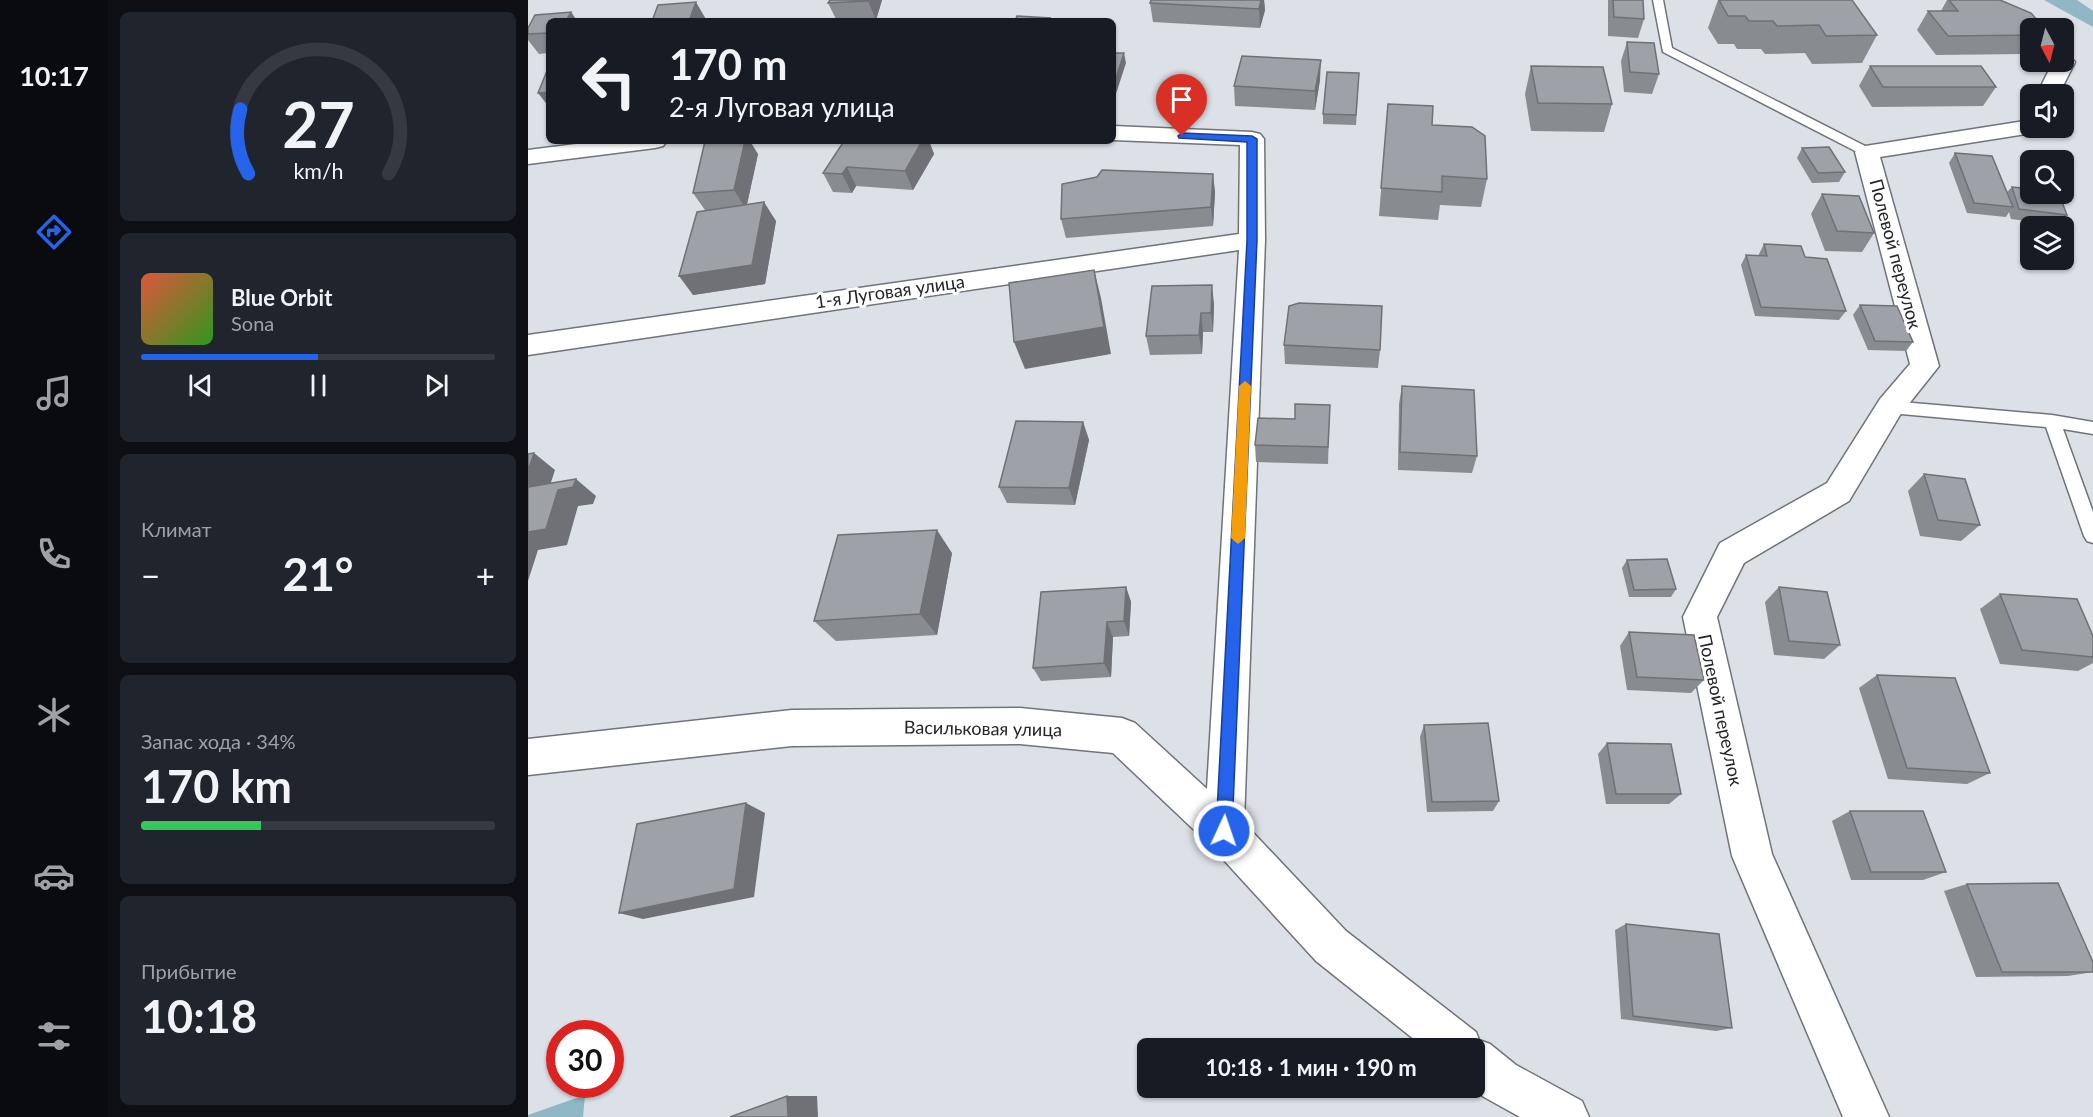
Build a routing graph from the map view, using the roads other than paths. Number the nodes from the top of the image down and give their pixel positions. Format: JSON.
{"nodes":[{"id":1,"x":1658,"y":0,"type":"edge"},
{"id":2,"x":2020,"y":129,"type":"edge"},
{"id":3,"x":1116,"y":133,"type":"edge"},
{"id":4,"x":631,"y":144,"type":"edge"},
{"id":5,"x":1867,"y":152,"type":"junction"},
{"id":6,"x":528,"y":157,"type":"edge"},
{"id":7,"x":1252,"y":240,"type":"junction"},
{"id":8,"x":528,"y":345,"type":"edge"},
{"id":9,"x":1890,"y":407,"type":"junction"},
{"id":10,"x":2052,"y":421,"type":"junction"},
{"id":11,"x":2093,"y":428,"type":"edge"},
{"id":12,"x":2093,"y":536,"type":"edge"},
{"id":13,"x":528,"y":757,"type":"edge"},
{"id":14,"x":1224,"y":831,"type":"junction"},
{"id":15,"x":1447,"y":1038,"type":"edge"},
{"id":16,"x":1485,"y":1069,"type":"edge"},
{"id":17,"x":1566,"y":1117,"type":"edge"},
{"id":18,"x":1866,"y":1117,"type":"edge"}],
"edges":[{"from":1,"to":5,"type":"lane"},
{"from":2,"to":5,"type":"street"},
{"from":3,"to":7,"type":"street"},
{"from":4,"to":6,"type":"street"},
{"from":5,"to":9,"type":"street","name":"Полевой переулок"},
{"from":7,"to":8,"type":"street","name":"1-я Луговая улица"},
{"from":7,"to":14,"type":"street"},
{"from":9,"to":10,"type":"lane"},
{"from":9,"to":18,"type":"street","name":"Полевой переулок"},
{"from":10,"to":11,"type":"lane"},
{"from":10,"to":12,"type":"lane"},
{"from":13,"to":14,"type":"street","name":"Васильковая улица"},
{"from":14,"to":15,"type":"street","name":"Васильковая улица"},
{"from":16,"to":17,"type":"street"}]}
